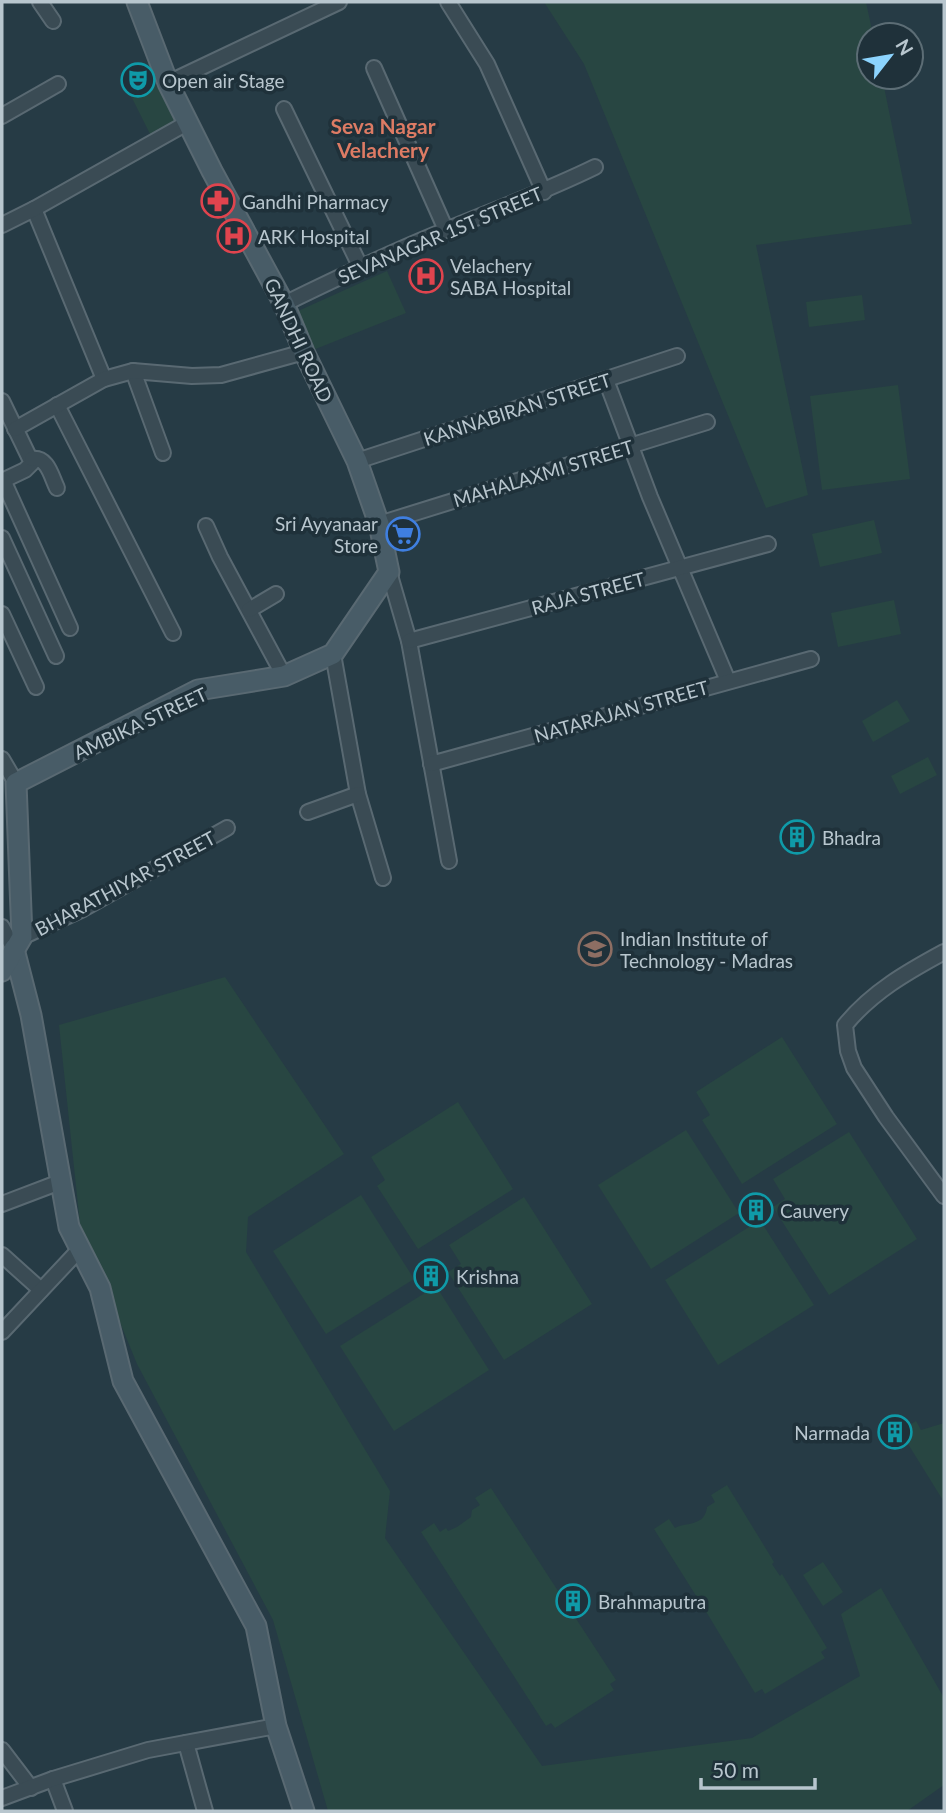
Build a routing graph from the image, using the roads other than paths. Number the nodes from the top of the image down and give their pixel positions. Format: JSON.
{"nodes":[{"id":1,"x":40,"y":2,"type":"edge"},
{"id":2,"x":137,"y":2,"type":"edge"},
{"id":3,"x":339,"y":2,"type":"edge"},
{"id":4,"x":448,"y":2,"type":"edge"},
{"id":5,"x":53,"y":21,"type":"dead end"},
{"id":6,"x":374,"y":68,"type":"dead end"},
{"id":7,"x":167,"y":83,"type":"junction"},
{"id":8,"x":58,"y":84,"type":"dead end"},
{"id":9,"x":284,"y":109,"type":"dead end"},
{"id":10,"x":2,"y":116,"type":"edge"},
{"id":11,"x":187,"y":123,"type":"junction"},
{"id":12,"x":595,"y":167,"type":"dead end"},
{"id":13,"x":544,"y":192,"type":"junction"},
{"id":14,"x":34,"y":209,"type":"junction"},
{"id":15,"x":2,"y":225,"type":"edge"},
{"id":16,"x":446,"y":230,"type":"junction"},
{"id":17,"x":360,"y":267,"type":"junction"},
{"id":18,"x":284,"y":304,"type":"junction"},
{"id":19,"x":304,"y":352,"type":"junction"},
{"id":20,"x":677,"y":356,"type":"dead end"},
{"id":21,"x":133,"y":371,"type":"junction"},
{"id":22,"x":104,"y":379,"type":"junction"},
{"id":23,"x":606,"y":380,"type":"junction"},
{"id":24,"x":2,"y":401,"type":"edge"},
{"id":25,"x":57,"y":404,"type":"junction"},
{"id":26,"x":707,"y":422,"type":"dead end"},
{"id":27,"x":15,"y":429,"type":"junction"},
{"id":28,"x":632,"y":445,"type":"junction"},
{"id":29,"x":163,"y":453,"type":"dead end"},
{"id":30,"x":32,"y":459,"type":"junction"},
{"id":31,"x":357,"y":461,"type":"junction"},
{"id":32,"x":3,"y":480,"type":"edge"},
{"id":33,"x":57,"y":488,"type":"dead end"},
{"id":34,"x":379,"y":524,"type":"junction"},
{"id":35,"x":206,"y":526,"type":"dead end"},
{"id":36,"x":2,"y":538,"type":"edge"},
{"id":37,"x":768,"y":544,"type":"dead end"},
{"id":38,"x":680,"y":568,"type":"junction"},
{"id":39,"x":389,"y":572,"type":"junction"},
{"id":40,"x":276,"y":594,"type":"dead end"},
{"id":41,"x":248,"y":610,"type":"junction"},
{"id":42,"x":2,"y":614,"type":"edge"},
{"id":43,"x":70,"y":628,"type":"dead end"},
{"id":44,"x":173,"y":633,"type":"dead end"},
{"id":45,"x":409,"y":641,"type":"junction"},
{"id":46,"x":333,"y":654,"type":"junction"},
{"id":47,"x":56,"y":656,"type":"dead end"},
{"id":48,"x":811,"y":659,"type":"dead end"},
{"id":49,"x":284,"y":676,"type":"junction"},
{"id":50,"x":728,"y":681,"type":"junction"},
{"id":51,"x":36,"y":687,"type":"dead end"},
{"id":52,"x":2,"y":760,"type":"edge"},
{"id":53,"x":431,"y":764,"type":"junction"},
{"id":54,"x":16,"y":783,"type":"junction"},
{"id":55,"x":358,"y":794,"type":"junction"},
{"id":56,"x":308,"y":812,"type":"dead end"},
{"id":57,"x":228,"y":828,"type":"dead end"},
{"id":58,"x":449,"y":861,"type":"dead end"},
{"id":59,"x":383,"y":878,"type":"dead end"},
{"id":60,"x":2,"y":927,"type":"edge"},
{"id":61,"x":18,"y":943,"type":"junction"},
{"id":62,"x":944,"y":952,"type":"edge"},
{"id":63,"x":2,"y":971,"type":"edge"},
{"id":64,"x":60,"y":1182,"type":"junction"},
{"id":65,"x":944,"y":1196,"type":"edge"},
{"id":66,"x":2,"y":1204,"type":"edge"},
{"id":67,"x":79,"y":1250,"type":"junction"},
{"id":68,"x":2,"y":1255,"type":"edge"},
{"id":69,"x":41,"y":1290,"type":"junction"},
{"id":70,"x":2,"y":1332,"type":"edge"},
{"id":71,"x":276,"y":1726,"type":"junction"},
{"id":72,"x":186,"y":1744,"type":"junction"},
{"id":73,"x":2,"y":1750,"type":"edge"},
{"id":74,"x":53,"y":1779,"type":"junction"},
{"id":75,"x":31,"y":1788,"type":"junction"},
{"id":76,"x":2,"y":1798,"type":"edge"},
{"id":77,"x":65,"y":1811,"type":"edge"},
{"id":78,"x":205,"y":1811,"type":"edge"},
{"id":79,"x":304,"y":1811,"type":"edge"}],
"edges":[{"from":1,"to":5,"type":"street"},
{"from":2,"to":7,"type":"street","name":"GANDHI ROAD"},
{"from":3,"to":7,"type":"street"},
{"from":4,"to":13,"type":"street"},
{"from":6,"to":16,"type":"street"},
{"from":7,"to":11,"type":"street","name":"GANDHI ROAD"},
{"from":8,"to":10,"type":"street"},
{"from":9,"to":17,"type":"street"},
{"from":11,"to":14,"type":"street"},
{"from":11,"to":18,"type":"street","name":"GANDHI ROAD"},
{"from":12,"to":13,"type":"street","name":"SEVANAGAR 1ST STREET"},
{"from":13,"to":16,"type":"street","name":"SEVANAGAR 1ST STREET"},
{"from":14,"to":15,"type":"street"},
{"from":14,"to":22,"type":"street"},
{"from":16,"to":17,"type":"street","name":"SEVANAGAR 1ST STREET"},
{"from":17,"to":18,"type":"street","name":"SEVANAGAR 1ST STREET"},
{"from":18,"to":19,"type":"street","name":"GANDHI ROAD"},
{"from":19,"to":21,"type":"street"},
{"from":19,"to":31,"type":"street","name":"GANDHI ROAD"},
{"from":20,"to":23,"type":"street","name":"KANNABIRAN STREET"},
{"from":21,"to":22,"type":"street"},
{"from":21,"to":29,"type":"street"},
{"from":22,"to":25,"type":"street"},
{"from":23,"to":28,"type":"street"},
{"from":23,"to":31,"type":"street","name":"KANNABIRAN STREET"},
{"from":24,"to":27,"type":"street"},
{"from":25,"to":27,"type":"street"},
{"from":25,"to":44,"type":"street"},
{"from":26,"to":28,"type":"street","name":"MAHALAXMI STREET"},
{"from":27,"to":30,"type":"street"},
{"from":28,"to":34,"type":"street","name":"MAHALAXMI STREET"},
{"from":28,"to":38,"type":"street"},
{"from":30,"to":32,"type":"street"},
{"from":30,"to":33,"type":"street"},
{"from":31,"to":34,"type":"street","name":"GANDHI ROAD"},
{"from":32,"to":43,"type":"street"},
{"from":34,"to":39,"type":"street","name":"GANDHI ROAD"},
{"from":35,"to":41,"type":"street"},
{"from":36,"to":47,"type":"street"},
{"from":37,"to":38,"type":"street","name":"RAJA STREET"},
{"from":38,"to":45,"type":"street","name":"RAJA STREET"},
{"from":38,"to":50,"type":"street"},
{"from":39,"to":45,"type":"street"},
{"from":39,"to":46,"type":"street"},
{"from":40,"to":41,"type":"street"},
{"from":41,"to":49,"type":"street"},
{"from":42,"to":51,"type":"street"},
{"from":45,"to":53,"type":"street"},
{"from":46,"to":49,"type":"street","name":"AMBIKA STREET"},
{"from":46,"to":55,"type":"street"},
{"from":48,"to":50,"type":"street","name":"NATARAJAN STREET"},
{"from":49,"to":54,"type":"street","name":"AMBIKA STREET"},
{"from":50,"to":53,"type":"street","name":"NATARAJAN STREET"},
{"from":52,"to":54,"type":"street"},
{"from":53,"to":58,"type":"street"},
{"from":54,"to":61,"type":"street"},
{"from":55,"to":56,"type":"street"},
{"from":55,"to":59,"type":"street"},
{"from":57,"to":61,"type":"street","name":"BHARATHIYAR STREET"},
{"from":60,"to":61,"type":"street"},
{"from":61,"to":63,"type":"street"},
{"from":61,"to":64,"type":"street"},
{"from":62,"to":65,"type":"street"},
{"from":64,"to":66,"type":"street"},
{"from":64,"to":67,"type":"street"},
{"from":67,"to":69,"type":"street"},
{"from":67,"to":71,"type":"street"},
{"from":68,"to":69,"type":"street"},
{"from":69,"to":70,"type":"street"},
{"from":71,"to":72,"type":"street"},
{"from":71,"to":79,"type":"street"},
{"from":72,"to":74,"type":"street"},
{"from":72,"to":78,"type":"street"},
{"from":73,"to":75,"type":"street"},
{"from":74,"to":75,"type":"street"},
{"from":74,"to":77,"type":"street"},
{"from":75,"to":76,"type":"street"}]}
